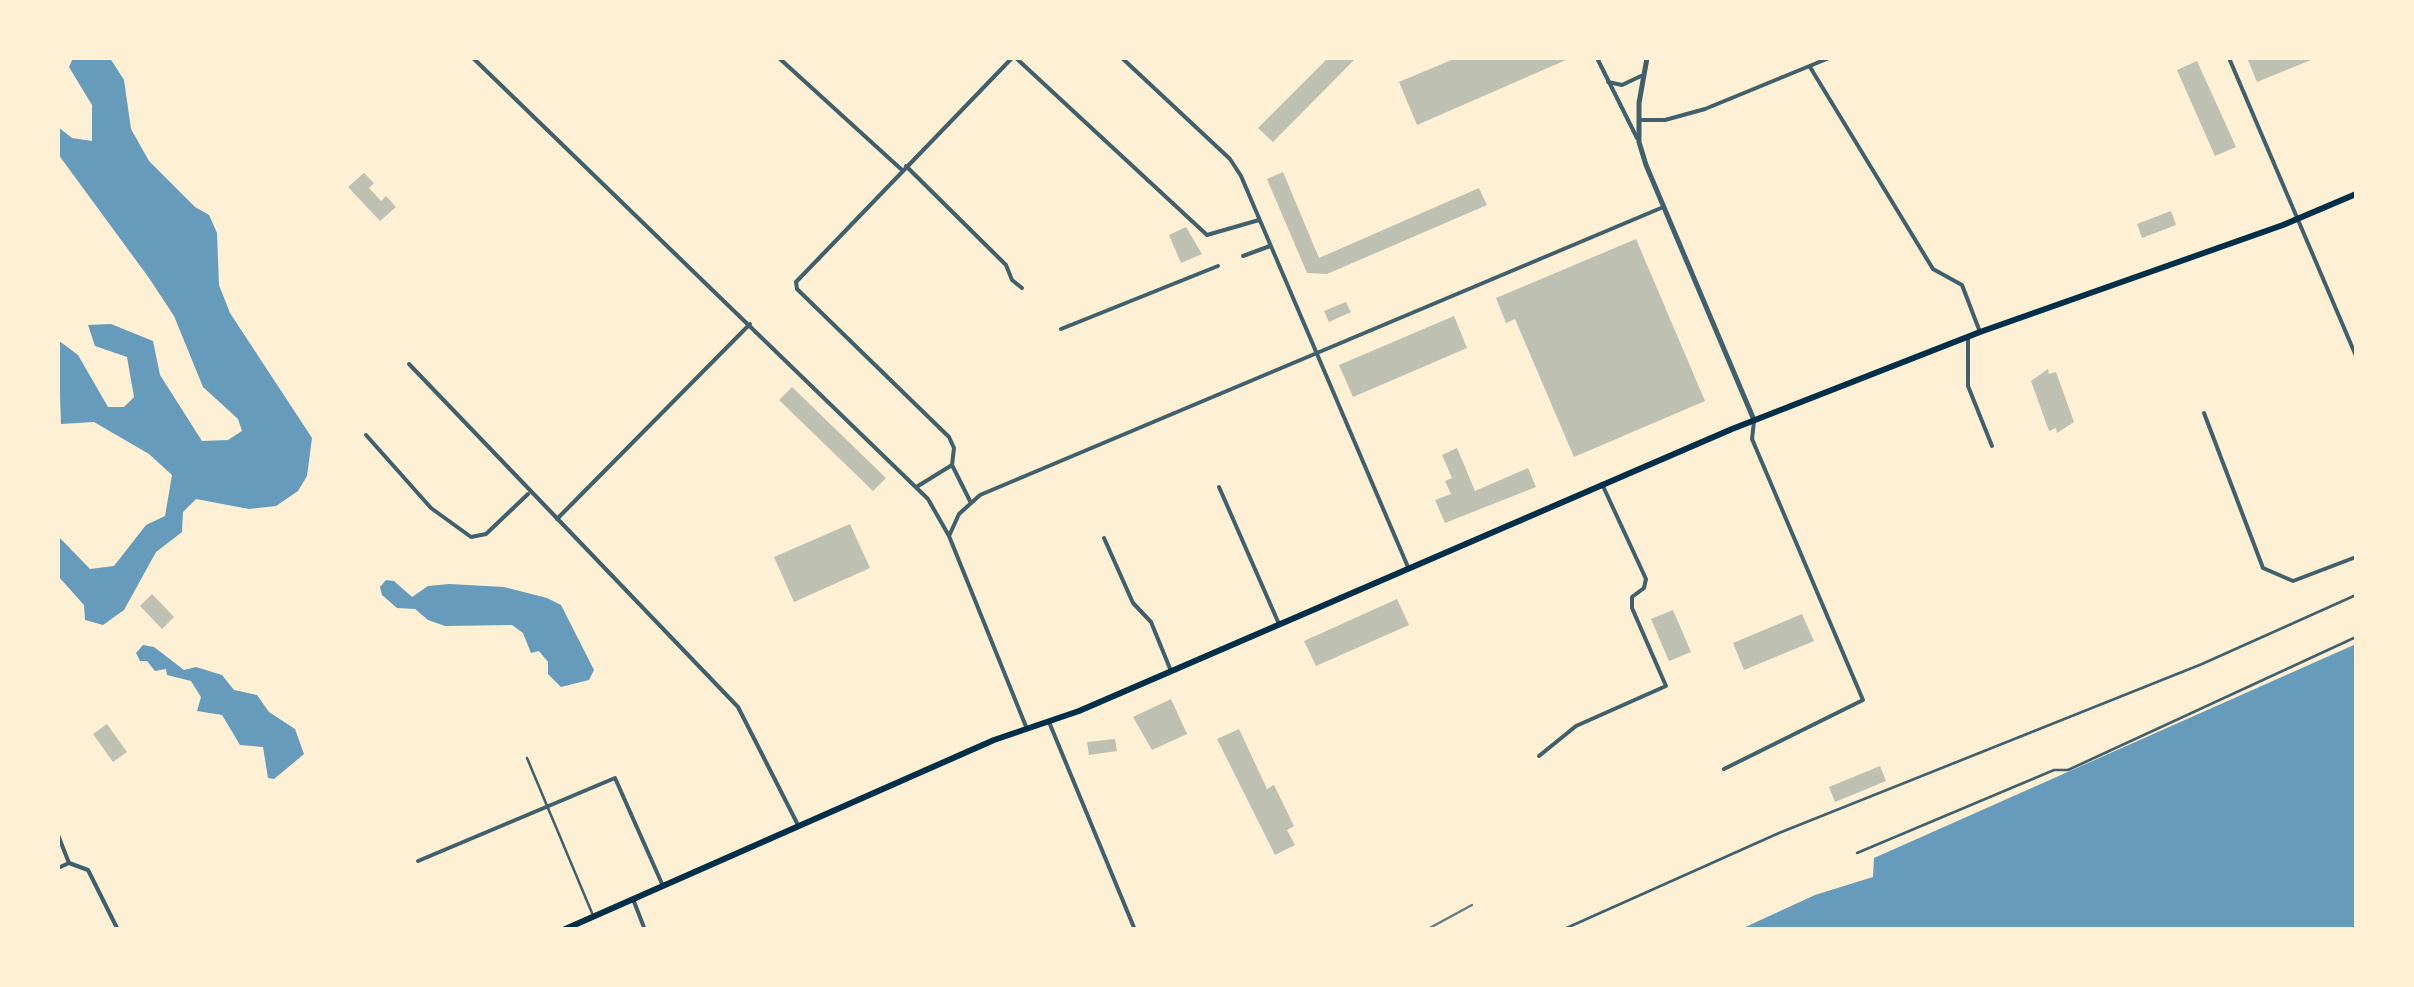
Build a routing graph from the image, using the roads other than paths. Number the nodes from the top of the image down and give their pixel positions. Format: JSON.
{"nodes":[{"id":1,"x":474,"y":58,"type":"edge"},
{"id":2,"x":779,"y":58,"type":"edge"},
{"id":3,"x":1014,"y":58,"type":"edge"},
{"id":4,"x":1122,"y":58,"type":"edge"},
{"id":5,"x":1597,"y":58,"type":"edge"},
{"id":6,"x":1647,"y":58,"type":"edge"},
{"id":7,"x":1829,"y":58,"type":"edge"},
{"id":8,"x":2229,"y":58,"type":"edge"},
{"id":9,"x":1810,"y":67,"type":"junction"},
{"id":10,"x":1641,"y":76,"type":"junction"},
{"id":11,"x":1608,"y":82,"type":"junction"},
{"id":12,"x":1639,"y":120,"type":"junction"},
{"id":13,"x":1640,"y":142,"type":"junction"},
{"id":14,"x":904,"y":168,"type":"junction"},
{"id":15,"x":2356,"y":194,"type":"edge"},
{"id":16,"x":1660,"y":208,"type":"junction"},
{"id":17,"x":2301,"y":218,"type":"junction"},
{"id":18,"x":1259,"y":220,"type":"junction"},
{"id":19,"x":1270,"y":246,"type":"junction"},
{"id":20,"x":1243,"y":256,"type":"dead end"},
{"id":21,"x":1218,"y":266,"type":"dead end"},
{"id":22,"x":1022,"y":288,"type":"dead end"},
{"id":23,"x":750,"y":324,"type":"junction"},
{"id":24,"x":1061,"y":329,"type":"dead end"},
{"id":25,"x":1980,"y":332,"type":"junction"},
{"id":26,"x":1968,"y":337,"type":"junction"},
{"id":27,"x":1316,"y":353,"type":"junction"},
{"id":28,"x":2356,"y":356,"type":"edge"},
{"id":29,"x":409,"y":364,"type":"dead end"},
{"id":30,"x":2204,"y":413,"type":"dead end"},
{"id":31,"x":1754,"y":421,"type":"junction"},
{"id":32,"x":366,"y":436,"type":"dead end"},
{"id":33,"x":1992,"y":446,"type":"dead end"},
{"id":34,"x":952,"y":465,"type":"junction"},
{"id":35,"x":1602,"y":484,"type":"junction"},
{"id":36,"x":918,"y":486,"type":"junction"},
{"id":37,"x":1219,"y":487,"type":"dead end"},
{"id":38,"x":529,"y":493,"type":"junction"},
{"id":39,"x":970,"y":501,"type":"junction"},
{"id":40,"x":557,"y":519,"type":"junction"},
{"id":41,"x":950,"y":536,"type":"junction"},
{"id":42,"x":1104,"y":538,"type":"dead end"},
{"id":43,"x":2356,"y":557,"type":"edge"},
{"id":44,"x":1408,"y":567,"type":"junction"},
{"id":45,"x":2356,"y":595,"type":"edge"},
{"id":46,"x":1278,"y":624,"type":"junction"},
{"id":47,"x":2356,"y":638,"type":"edge"},
{"id":48,"x":1171,"y":671,"type":"junction"},
{"id":49,"x":1049,"y":722,"type":"junction"},
{"id":50,"x":1027,"y":729,"type":"junction"},
{"id":51,"x":1538,"y":756,"type":"dead end"},
{"id":52,"x":527,"y":758,"type":"dead end"},
{"id":53,"x":1724,"y":769,"type":"dead end"},
{"id":54,"x":548,"y":805,"type":"junction"},
{"id":55,"x":798,"y":826,"type":"junction"},
{"id":56,"x":58,"y":836,"type":"edge"},
{"id":57,"x":1857,"y":853,"type":"dead end"},
{"id":58,"x":418,"y":861,"type":"dead end"},
{"id":59,"x":69,"y":863,"type":"junction"},
{"id":60,"x":58,"y":868,"type":"edge"},
{"id":61,"x":663,"y":886,"type":"junction"},
{"id":62,"x":633,"y":899,"type":"junction"},
{"id":63,"x":593,"y":916,"type":"junction"},
{"id":64,"x":118,"y":930,"type":"edge"},
{"id":65,"x":563,"y":930,"type":"edge"},
{"id":66,"x":646,"y":930,"type":"edge"},
{"id":67,"x":1135,"y":930,"type":"edge"},
{"id":68,"x":1562,"y":930,"type":"edge"}],
"edges":[{"from":1,"to":23,"type":"street"},
{"from":2,"to":14,"type":"street"},
{"from":3,"to":14,"type":"street"},
{"from":3,"to":18,"type":"street"},
{"from":4,"to":18,"type":"street"},
{"from":5,"to":11,"type":"street"},
{"from":6,"to":10,"type":"street"},
{"from":7,"to":9,"type":"street"},
{"from":8,"to":17,"type":"street"},
{"from":9,"to":12,"type":"street"},
{"from":9,"to":25,"type":"street"},
{"from":10,"to":11,"type":"street"},
{"from":10,"to":12,"type":"street"},
{"from":11,"to":13,"type":"street"},
{"from":12,"to":13,"type":"street"},
{"from":13,"to":16,"type":"street"},
{"from":14,"to":22,"type":"street"},
{"from":14,"to":34,"type":"street"},
{"from":15,"to":17,"type":"main road"},
{"from":16,"to":27,"type":"street"},
{"from":16,"to":31,"type":"street"},
{"from":17,"to":25,"type":"main road"},
{"from":17,"to":28,"type":"street"},
{"from":18,"to":19,"type":"street"},
{"from":19,"to":20,"type":"street"},
{"from":19,"to":27,"type":"street"},
{"from":21,"to":24,"type":"street"},
{"from":23,"to":36,"type":"street"},
{"from":23,"to":40,"type":"street"},
{"from":25,"to":26,"type":"main road"},
{"from":26,"to":31,"type":"main road"},
{"from":26,"to":33,"type":"street"},
{"from":27,"to":39,"type":"street"},
{"from":27,"to":44,"type":"street"},
{"from":29,"to":38,"type":"street"},
{"from":30,"to":43,"type":"street"},
{"from":31,"to":35,"type":"main road"},
{"from":31,"to":53,"type":"street"},
{"from":32,"to":38,"type":"street"},
{"from":34,"to":36,"type":"street"},
{"from":34,"to":39,"type":"street"},
{"from":35,"to":44,"type":"main road"},
{"from":35,"to":51,"type":"street"},
{"from":36,"to":41,"type":"street"},
{"from":37,"to":46,"type":"street"},
{"from":38,"to":40,"type":"street"},
{"from":39,"to":41,"type":"street"},
{"from":40,"to":55,"type":"street"},
{"from":41,"to":50,"type":"street"},
{"from":42,"to":48,"type":"street"},
{"from":44,"to":46,"type":"main road"},
{"from":45,"to":68,"type":"street"},
{"from":46,"to":48,"type":"main road"},
{"from":47,"to":57,"type":"street"},
{"from":48,"to":49,"type":"main road"},
{"from":49,"to":50,"type":"main road"},
{"from":49,"to":67,"type":"street"},
{"from":50,"to":55,"type":"main road"},
{"from":52,"to":54,"type":"street"},
{"from":54,"to":58,"type":"street"},
{"from":54,"to":61,"type":"street"},
{"from":54,"to":63,"type":"street"},
{"from":55,"to":61,"type":"main road"},
{"from":56,"to":59,"type":"street"},
{"from":59,"to":60,"type":"street"},
{"from":59,"to":64,"type":"street"},
{"from":61,"to":62,"type":"main road"},
{"from":62,"to":63,"type":"main road"},
{"from":62,"to":66,"type":"street"},
{"from":63,"to":65,"type":"main road"}]}
